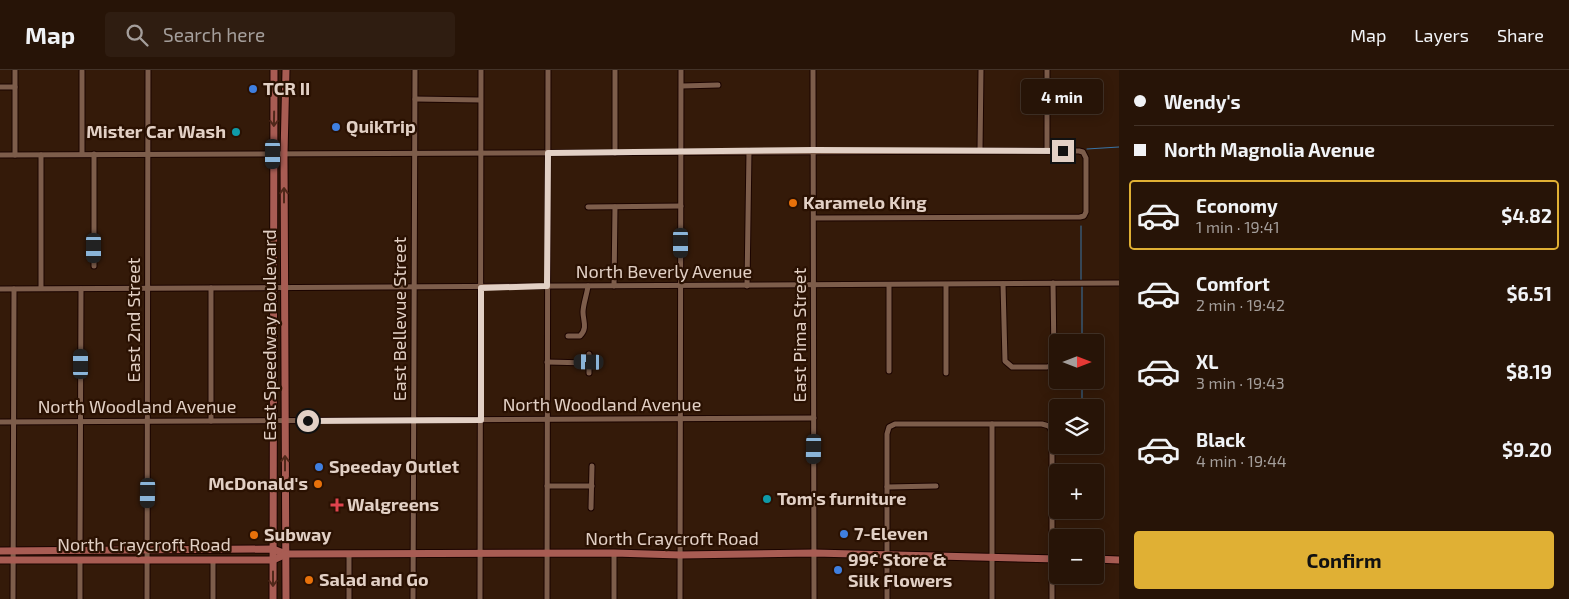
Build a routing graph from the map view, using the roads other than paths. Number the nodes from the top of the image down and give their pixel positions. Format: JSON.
{"nodes":[{"id":1,"x":15,"y":70,"type":"edge"},
{"id":2,"x":148,"y":70,"type":"edge"},
{"id":3,"x":274,"y":70,"type":"edge"},
{"id":4,"x":286,"y":70,"type":"edge"},
{"id":5,"x":415,"y":70,"type":"edge"},
{"id":6,"x":481,"y":70,"type":"edge"},
{"id":7,"x":548,"y":70,"type":"edge"},
{"id":8,"x":615,"y":70,"type":"edge"},
{"id":9,"x":681,"y":70,"type":"edge"},
{"id":10,"x":814,"y":70,"type":"edge"},
{"id":11,"x":980,"y":70,"type":"edge"},
{"id":12,"x":1047,"y":70,"type":"edge"},
{"id":13,"x":82,"y":72,"type":"dead end"},
{"id":14,"x":718,"y":85,"type":"dead end"},
{"id":15,"x":15,"y":86,"type":"junction"},
{"id":16,"x":682,"y":86,"type":"junction"},
{"id":17,"x":0,"y":87,"type":"edge"},
{"id":18,"x":415,"y":99,"type":"junction"},
{"id":19,"x":480,"y":100,"type":"junction"},
{"id":20,"x":814,"y":150,"type":"junction"},
{"id":21,"x":980,"y":150,"type":"junction"},
{"id":22,"x":748,"y":151,"type":"junction"},
{"id":23,"x":1047,"y":151,"type":"junction"},
{"id":24,"x":682,"y":152,"type":"junction"},
{"id":25,"x":548,"y":153,"type":"junction"},
{"id":26,"x":615,"y":153,"type":"junction"},
{"id":27,"x":82,"y":154,"type":"junction"},
{"id":28,"x":94,"y":154,"type":"junction"},
{"id":29,"x":148,"y":154,"type":"junction"},
{"id":30,"x":273,"y":154,"type":"junction"},
{"id":31,"x":284,"y":154,"type":"junction"},
{"id":32,"x":481,"y":154,"type":"junction"},
{"id":33,"x":0,"y":155,"type":"edge"},
{"id":34,"x":15,"y":155,"type":"junction"},
{"id":35,"x":41,"y":155,"type":"junction"},
{"id":36,"x":415,"y":155,"type":"junction"},
{"id":37,"x":681,"y":206,"type":"junction"},
{"id":38,"x":588,"y":207,"type":"dead end"},
{"id":39,"x":615,"y":207,"type":"junction"},
{"id":40,"x":814,"y":218,"type":"junction"},
{"id":41,"x":94,"y":266,"type":"dead end"},
{"id":42,"x":1053,"y":283,"type":"junction"},
{"id":43,"x":1119,"y":283,"type":"edge"},
{"id":44,"x":681,"y":284,"type":"junction"},
{"id":45,"x":946,"y":284,"type":"junction"},
{"id":46,"x":1003,"y":284,"type":"junction"},
{"id":47,"x":889,"y":285,"type":"junction"},
{"id":48,"x":547,"y":286,"type":"junction"},
{"id":49,"x":588,"y":286,"type":"junction"},
{"id":50,"x":614,"y":286,"type":"junction"},
{"id":51,"x":748,"y":286,"type":"junction"},
{"id":52,"x":814,"y":286,"type":"junction"},
{"id":53,"x":414,"y":287,"type":"junction"},
{"id":54,"x":41,"y":288,"type":"junction"},
{"id":55,"x":211,"y":288,"type":"junction"},
{"id":56,"x":274,"y":288,"type":"junction"},
{"id":57,"x":285,"y":288,"type":"junction"},
{"id":58,"x":481,"y":288,"type":"junction"},
{"id":59,"x":0,"y":289,"type":"edge"},
{"id":60,"x":14,"y":289,"type":"junction"},
{"id":61,"x":81,"y":289,"type":"junction"},
{"id":62,"x":147,"y":289,"type":"junction"},
{"id":63,"x":568,"y":336,"type":"dead end"},
{"id":64,"x":589,"y":354,"type":"dead end"},
{"id":65,"x":547,"y":362,"type":"junction"},
{"id":66,"x":589,"y":362,"type":"junction"},
{"id":67,"x":889,"y":371,"type":"dead end"},
{"id":68,"x":946,"y":373,"type":"dead end"},
{"id":69,"x":589,"y":374,"type":"dead end"},
{"id":70,"x":680,"y":418,"type":"junction"},
{"id":71,"x":814,"y":418,"type":"junction"},
{"id":72,"x":414,"y":420,"type":"junction"},
{"id":73,"x":481,"y":420,"type":"junction"},
{"id":74,"x":548,"y":420,"type":"junction"},
{"id":75,"x":81,"y":421,"type":"junction"},
{"id":76,"x":148,"y":421,"type":"junction"},
{"id":77,"x":211,"y":421,"type":"junction"},
{"id":78,"x":275,"y":421,"type":"junction"},
{"id":79,"x":285,"y":421,"type":"junction"},
{"id":80,"x":0,"y":422,"type":"edge"},
{"id":81,"x":14,"y":422,"type":"junction"},
{"id":82,"x":992,"y":424,"type":"junction"},
{"id":83,"x":592,"y":466,"type":"dead end"},
{"id":84,"x":547,"y":486,"type":"junction"},
{"id":85,"x":592,"y":486,"type":"junction"},
{"id":86,"x":936,"y":486,"type":"dead end"},
{"id":87,"x":888,"y":487,"type":"junction"},
{"id":88,"x":592,"y":508,"type":"dead end"},
{"id":89,"x":1054,"y":529,"type":"edge"},
{"id":90,"x":274,"y":549,"type":"junction"},
{"id":91,"x":0,"y":551,"type":"edge"},
{"id":92,"x":13,"y":551,"type":"junction"},
{"id":93,"x":80,"y":551,"type":"junction"},
{"id":94,"x":147,"y":551,"type":"junction"},
{"id":95,"x":480,"y":553,"type":"junction"},
{"id":96,"x":614,"y":553,"type":"junction"},
{"id":97,"x":814,"y":553,"type":"junction"},
{"id":98,"x":286,"y":554,"type":"junction"},
{"id":99,"x":349,"y":554,"type":"junction"},
{"id":100,"x":414,"y":554,"type":"junction"},
{"id":101,"x":547,"y":554,"type":"junction"},
{"id":102,"x":680,"y":555,"type":"junction"},
{"id":103,"x":887,"y":556,"type":"junction"},
{"id":104,"x":992,"y":557,"type":"junction"},
{"id":105,"x":1049,"y":559,"type":"edge"},
{"id":106,"x":1104,"y":559,"type":"edge"},
{"id":107,"x":0,"y":560,"type":"edge"},
{"id":108,"x":14,"y":560,"type":"junction"},
{"id":109,"x":146,"y":560,"type":"junction"},
{"id":110,"x":213,"y":560,"type":"junction"},
{"id":111,"x":273,"y":560,"type":"junction"},
{"id":112,"x":1119,"y":560,"type":"edge"},
{"id":113,"x":80,"y":561,"type":"junction"},
{"id":114,"x":1053,"y":584,"type":"edge"},
{"id":115,"x":13,"y":599,"type":"edge"},
{"id":116,"x":80,"y":599,"type":"edge"},
{"id":117,"x":147,"y":599,"type":"edge"},
{"id":118,"x":213,"y":599,"type":"edge"},
{"id":119,"x":273,"y":599,"type":"edge"},
{"id":120,"x":286,"y":599,"type":"edge"},
{"id":121,"x":349,"y":599,"type":"edge"},
{"id":122,"x":414,"y":599,"type":"edge"},
{"id":123,"x":480,"y":599,"type":"edge"},
{"id":124,"x":547,"y":599,"type":"edge"},
{"id":125,"x":614,"y":599,"type":"edge"},
{"id":126,"x":680,"y":599,"type":"edge"},
{"id":127,"x":814,"y":599,"type":"edge"},
{"id":128,"x":888,"y":599,"type":"edge"},
{"id":129,"x":992,"y":599,"type":"edge"},
{"id":130,"x":1052,"y":599,"type":"edge"}],
"edges":[{"from":1,"to":15,"type":"street"},
{"from":2,"to":29,"type":"street","name":"East 2nd Street"},
{"from":3,"to":30,"type":"main road","name":"East Speedway Boulevard","one_way":true},
{"from":4,"to":31,"type":"main road","name":"East Speedway Boulevard"},
{"from":5,"to":18,"type":"street","name":"East Bellevue Street"},
{"from":6,"to":19,"type":"street"},
{"from":7,"to":25,"type":"street"},
{"from":8,"to":26,"type":"street"},
{"from":9,"to":16,"type":"street"},
{"from":10,"to":20,"type":"street","name":"East Pima Street"},
{"from":11,"to":21,"type":"street"},
{"from":12,"to":23,"type":"street"},
{"from":13,"to":27,"type":"street"},
{"from":14,"to":16,"type":"street"},
{"from":15,"to":17,"type":"street"},
{"from":15,"to":34,"type":"street"},
{"from":16,"to":24,"type":"street"},
{"from":18,"to":19,"type":"street"},
{"from":18,"to":36,"type":"street","name":"East Bellevue Street"},
{"from":19,"to":32,"type":"street"},
{"from":20,"to":21,"type":"street"},
{"from":20,"to":22,"type":"street"},
{"from":20,"to":40,"type":"street","name":"East Pima Street"},
{"from":21,"to":23,"type":"street"},
{"from":22,"to":24,"type":"street"},
{"from":22,"to":51,"type":"street"},
{"from":23,"to":40,"type":"street"},
{"from":24,"to":26,"type":"street"},
{"from":24,"to":37,"type":"street"},
{"from":25,"to":26,"type":"street"},
{"from":25,"to":32,"type":"street"},
{"from":25,"to":48,"type":"street"},
{"from":27,"to":28,"type":"street"},
{"from":27,"to":35,"type":"street"},
{"from":28,"to":29,"type":"street"},
{"from":28,"to":41,"type":"street"},
{"from":29,"to":30,"type":"street"},
{"from":29,"to":62,"type":"street","name":"East 2nd Street"},
{"from":30,"to":31,"type":"street"},
{"from":30,"to":56,"type":"main road","name":"East Speedway Boulevard"},
{"from":31,"to":36,"type":"street"},
{"from":57,"to":31,"type":"main road","name":"East Speedway Boulevard","one_way":true},
{"from":32,"to":36,"type":"street"},
{"from":32,"to":58,"type":"street"},
{"from":33,"to":34,"type":"street"},
{"from":34,"to":35,"type":"street"},
{"from":35,"to":54,"type":"street"},
{"from":36,"to":53,"type":"street","name":"East Bellevue Street"},
{"from":37,"to":39,"type":"street"},
{"from":37,"to":44,"type":"street"},
{"from":38,"to":39,"type":"street"},
{"from":39,"to":50,"type":"street"},
{"from":40,"to":52,"type":"street","name":"East Pima Street"},
{"from":42,"to":43,"type":"street","name":"North Beverly Avenue"},
{"from":42,"to":46,"type":"street","name":"North Beverly Avenue"},
{"from":42,"to":46,"type":"street"},
{"from":44,"to":50,"type":"street","name":"North Beverly Avenue"},
{"from":44,"to":51,"type":"street","name":"North Beverly Avenue"},
{"from":44,"to":70,"type":"street"},
{"from":45,"to":46,"type":"street","name":"North Beverly Avenue"},
{"from":45,"to":47,"type":"street","name":"North Beverly Avenue"},
{"from":45,"to":68,"type":"street"},
{"from":47,"to":52,"type":"street","name":"North Beverly Avenue"},
{"from":47,"to":67,"type":"street"},
{"from":48,"to":49,"type":"street","name":"North Beverly Avenue"},
{"from":48,"to":58,"type":"street","name":"North Beverly Avenue"},
{"from":48,"to":65,"type":"street"},
{"from":49,"to":50,"type":"street","name":"North Beverly Avenue"},
{"from":49,"to":63,"type":"street"},
{"from":51,"to":52,"type":"street","name":"North Beverly Avenue"},
{"from":52,"to":71,"type":"street","name":"East Pima Street"},
{"from":53,"to":57,"type":"street","name":"North Beverly Avenue"},
{"from":53,"to":58,"type":"street","name":"North Beverly Avenue"},
{"from":53,"to":72,"type":"street","name":"East Bellevue Street"},
{"from":54,"to":60,"type":"street","name":"North Beverly Avenue"},
{"from":54,"to":61,"type":"street","name":"North Beverly Avenue"},
{"from":55,"to":56,"type":"street","name":"North Beverly Avenue"},
{"from":55,"to":62,"type":"street","name":"North Beverly Avenue"},
{"from":55,"to":77,"type":"street"},
{"from":56,"to":57,"type":"street","name":"North Beverly Avenue"},
{"from":56,"to":78,"type":"main road","name":"East Speedway Boulevard"},
{"from":57,"to":79,"type":"main road","name":"East Speedway Boulevard"},
{"from":58,"to":73,"type":"street"},
{"from":59,"to":60,"type":"street","name":"North Beverly Avenue"},
{"from":60,"to":81,"type":"street"},
{"from":61,"to":62,"type":"street","name":"North Beverly Avenue"},
{"from":61,"to":75,"type":"street"},
{"from":62,"to":76,"type":"street","name":"East 2nd Street"},
{"from":64,"to":66,"type":"street"},
{"from":65,"to":66,"type":"street"},
{"from":65,"to":74,"type":"street"},
{"from":66,"to":69,"type":"street"},
{"from":70,"to":71,"type":"street","name":"North Woodland Avenue"},
{"from":70,"to":74,"type":"street","name":"North Woodland Avenue"},
{"from":70,"to":102,"type":"street"},
{"from":71,"to":97,"type":"street","name":"East Pima Street"},
{"from":72,"to":73,"type":"street","name":"North Woodland Avenue"},
{"from":72,"to":79,"type":"street","name":"North Woodland Avenue"},
{"from":72,"to":100,"type":"street","name":"East Bellevue Street"},
{"from":73,"to":74,"type":"street","name":"North Woodland Avenue"},
{"from":73,"to":95,"type":"street"},
{"from":74,"to":84,"type":"street"},
{"from":75,"to":76,"type":"street","name":"North Woodland Avenue"},
{"from":75,"to":81,"type":"street","name":"North Woodland Avenue"},
{"from":75,"to":93,"type":"street"},
{"from":76,"to":77,"type":"street","name":"North Woodland Avenue"},
{"from":76,"to":94,"type":"street","name":"East 2nd Street"},
{"from":77,"to":78,"type":"street","name":"North Woodland Avenue"},
{"from":78,"to":79,"type":"street","name":"North Woodland Avenue"},
{"from":78,"to":90,"type":"main road","name":"East Speedway Boulevard"},
{"from":98,"to":79,"type":"main road","name":"East Speedway Boulevard","one_way":true},
{"from":80,"to":81,"type":"street","name":"North Woodland Avenue"},
{"from":81,"to":92,"type":"street"},
{"from":82,"to":87,"type":"street"},
{"from":82,"to":89,"type":"street"},
{"from":82,"to":104,"type":"street"},
{"from":83,"to":85,"type":"street"},
{"from":84,"to":85,"type":"street"},
{"from":84,"to":101,"type":"street"},
{"from":85,"to":88,"type":"street"},
{"from":86,"to":87,"type":"street"},
{"from":87,"to":103,"type":"street"},
{"from":90,"to":94,"type":"main road","name":"North Craycroft Road"},
{"from":90,"to":98,"type":"main road","name":"North Craycroft Road"},
{"from":90,"to":111,"type":"main road","name":"East Speedway Boulevard"},
{"from":91,"to":92,"type":"main road","name":"North Craycroft Road"},
{"from":92,"to":93,"type":"main road","name":"North Craycroft Road"},
{"from":92,"to":108,"type":"street"},
{"from":93,"to":94,"type":"main road","name":"North Craycroft Road"},
{"from":94,"to":109,"type":"street","name":"East 2nd Street"},
{"from":95,"to":100,"type":"main road","name":"North Craycroft Road"},
{"from":95,"to":101,"type":"main road","name":"North Craycroft Road"},
{"from":95,"to":123,"type":"street"},
{"from":96,"to":101,"type":"main road","name":"North Craycroft Road"},
{"from":96,"to":102,"type":"main road","name":"North Craycroft Road"},
{"from":96,"to":125,"type":"street"},
{"from":97,"to":102,"type":"main road","name":"North Craycroft Road"},
{"from":97,"to":103,"type":"main road","name":"North Craycroft Road"},
{"from":97,"to":127,"type":"street","name":"East Pima Street"},
{"from":98,"to":99,"type":"main road","name":"North Craycroft Road"},
{"from":98,"to":111,"type":"main road","name":"North Craycroft Road"},
{"from":98,"to":120,"type":"main road","name":"East Speedway Boulevard"},
{"from":99,"to":100,"type":"main road","name":"North Craycroft Road"},
{"from":99,"to":121,"type":"street"},
{"from":100,"to":122,"type":"street","name":"East Bellevue Street"},
{"from":101,"to":124,"type":"street"},
{"from":102,"to":126,"type":"street"},
{"from":103,"to":104,"type":"main road","name":"North Craycroft Road"},
{"from":103,"to":128,"type":"street"},
{"from":104,"to":105,"type":"main road","name":"North Craycroft Road"},
{"from":104,"to":129,"type":"street"},
{"from":106,"to":112,"type":"main road"},
{"from":107,"to":108,"type":"main road","name":"North Craycroft Road"},
{"from":108,"to":113,"type":"main road","name":"North Craycroft Road"},
{"from":108,"to":115,"type":"street"},
{"from":109,"to":110,"type":"main road","name":"North Craycroft Road"},
{"from":109,"to":113,"type":"main road","name":"North Craycroft Road"},
{"from":109,"to":117,"type":"street","name":"East 2nd Street"},
{"from":110,"to":111,"type":"main road","name":"North Craycroft Road"},
{"from":110,"to":118,"type":"street"},
{"from":111,"to":119,"type":"main road","name":"East Speedway Boulevard","one_way":true},
{"from":113,"to":116,"type":"street"},
{"from":114,"to":130,"type":"street"}]}
